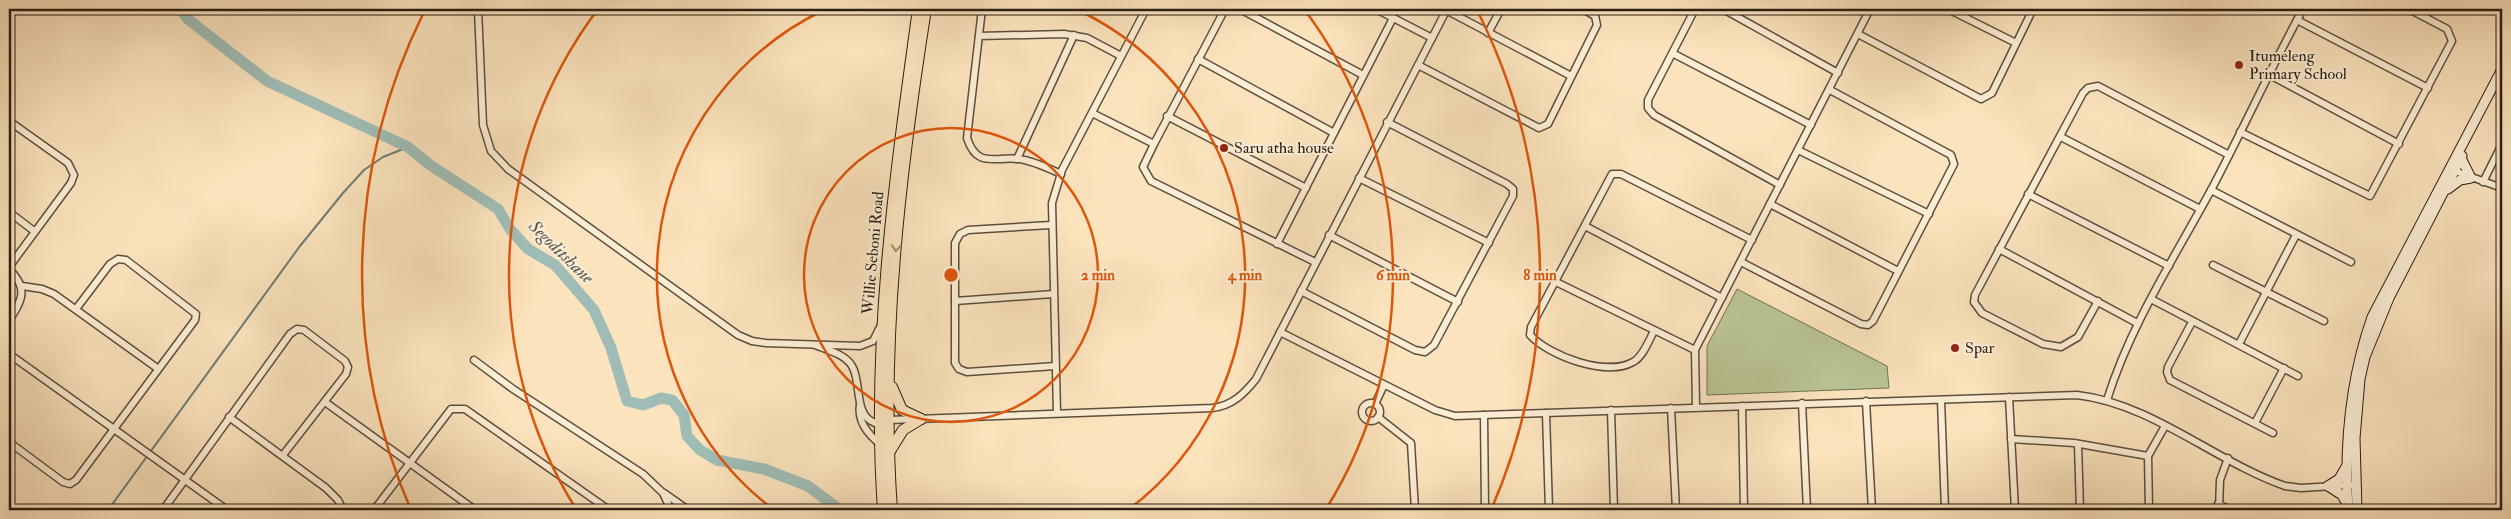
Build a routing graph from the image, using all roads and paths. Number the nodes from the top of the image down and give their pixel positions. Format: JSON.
{"nodes":[{"id":1,"x":478,"y":9,"type":"edge"},
{"id":2,"x":918,"y":9,"type":"edge"},
{"id":3,"x":926,"y":9,"type":"edge"},
{"id":4,"x":982,"y":9,"type":"edge"},
{"id":5,"x":1146,"y":9,"type":"edge"},
{"id":6,"x":1224,"y":9,"type":"edge"},
{"id":7,"x":1240,"y":9,"type":"edge"},
{"id":8,"x":1376,"y":9,"type":"edge"},
{"id":9,"x":1446,"y":9,"type":"edge"},
{"id":10,"x":1501,"y":9,"type":"edge"},
{"id":11,"x":1583,"y":9,"type":"edge"},
{"id":12,"x":1695,"y":9,"type":"edge"},
{"id":13,"x":1723,"y":9,"type":"edge"},
{"id":14,"x":1870,"y":9,"type":"edge"},
{"id":15,"x":1948,"y":9,"type":"edge"},
{"id":16,"x":2033,"y":9,"type":"edge"},
{"id":17,"x":2303,"y":9,"type":"edge"},
{"id":18,"x":2409,"y":9,"type":"edge"},
{"id":19,"x":1393,"y":18,"type":"junction"},
{"id":20,"x":2297,"y":20,"type":"junction"},
{"id":21,"x":1488,"y":33,"type":"junction"},
{"id":22,"x":1858,"y":34,"type":"junction"},
{"id":23,"x":1074,"y":35,"type":"junction"},
{"id":24,"x":979,"y":36,"type":"junction"},
{"id":25,"x":1432,"y":38,"type":"junction"},
{"id":26,"x":2016,"y":43,"type":"junction"},
{"id":27,"x":1674,"y":54,"type":"junction"},
{"id":28,"x":1121,"y":56,"type":"junction"},
{"id":29,"x":1198,"y":59,"type":"junction"},
{"id":30,"x":1418,"y":65,"type":"junction"},
{"id":31,"x":2502,"y":69,"type":"edge"},
{"id":32,"x":1838,"y":73,"type":"junction"},
{"id":33,"x":1364,"y":75,"type":"junction"},
{"id":34,"x":2270,"y":75,"type":"junction"},
{"id":35,"x":1571,"y":76,"type":"junction"},
{"id":36,"x":2502,"y":80,"type":"edge"},
{"id":37,"x":2428,"y":88,"type":"junction"},
{"id":38,"x":1830,"y":90,"type":"junction"},
{"id":39,"x":1092,"y":113,"type":"junction"},
{"id":40,"x":1168,"y":116,"type":"junction"},
{"id":41,"x":9,"y":122,"type":"edge"},
{"id":42,"x":1388,"y":122,"type":"junction"},
{"id":43,"x":1811,"y":125,"type":"junction"},
{"id":44,"x":2240,"y":132,"type":"junction"},
{"id":45,"x":1334,"y":133,"type":"junction"},
{"id":46,"x":2061,"y":137,"type":"junction"},
{"id":47,"x":1154,"y":144,"type":"junction"},
{"id":48,"x":2399,"y":144,"type":"junction"},
{"id":49,"x":2502,"y":144,"type":"edge"},
{"id":50,"x":1798,"y":150,"type":"junction"},
{"id":51,"x":2229,"y":154,"type":"junction"},
{"id":52,"x":2461,"y":158,"type":"junction"},
{"id":53,"x":1017,"y":159,"type":"junction"},
{"id":54,"x":2451,"y":170,"type":"junction"},
{"id":55,"x":1061,"y":174,"type":"junction"},
{"id":56,"x":1359,"y":178,"type":"junction"},
{"id":57,"x":2471,"y":178,"type":"junction"},
{"id":58,"x":2483,"y":182,"type":"junction"},
{"id":59,"x":1780,"y":185,"type":"junction"},
{"id":60,"x":1306,"y":188,"type":"junction"},
{"id":61,"x":2502,"y":188,"type":"edge"},
{"id":62,"x":2211,"y":190,"type":"junction"},
{"id":63,"x":2028,"y":194,"type":"junction"},
{"id":64,"x":2443,"y":195,"type":"junction"},
{"id":65,"x":1770,"y":204,"type":"junction"},
{"id":66,"x":2200,"y":209,"type":"junction"},
{"id":67,"x":9,"y":212,"type":"edge"},
{"id":68,"x":1928,"y":214,"type":"junction"},
{"id":69,"x":1052,"y":225,"type":"junction"},
{"id":70,"x":1585,"y":226,"type":"junction"},
{"id":71,"x":34,"y":231,"type":"junction"},
{"id":72,"x":1329,"y":234,"type":"junction"},
{"id":73,"x":2296,"y":235,"type":"junction"},
{"id":74,"x":1752,"y":240,"type":"junction"},
{"id":75,"x":1489,"y":243,"type":"junction"},
{"id":76,"x":1278,"y":244,"type":"junction"},
{"id":77,"x":1999,"y":249,"type":"junction"},
{"id":78,"x":1315,"y":262,"type":"junction"},
{"id":79,"x":1741,"y":262,"type":"junction"},
{"id":80,"x":2351,"y":262,"type":"dead end"},
{"id":81,"x":2213,"y":265,"type":"dead end"},
{"id":82,"x":2169,"y":266,"type":"junction"},
{"id":83,"x":9,"y":268,"type":"edge"},
{"id":84,"x":1898,"y":271,"type":"junction"},
{"id":85,"x":1556,"y":282,"type":"junction"},
{"id":86,"x":22,"y":286,"type":"junction"},
{"id":87,"x":1301,"y":290,"type":"junction"},
{"id":88,"x":2266,"y":292,"type":"junction"},
{"id":89,"x":1053,"y":294,"type":"junction"},
{"id":90,"x":1722,"y":298,"type":"junction"},
{"id":91,"x":2151,"y":299,"type":"junction"},
{"id":92,"x":955,"y":301,"type":"junction"},
{"id":93,"x":2098,"y":301,"type":"junction"},
{"id":94,"x":1458,"y":302,"type":"junction"},
{"id":95,"x":76,"y":309,"type":"junction"},
{"id":96,"x":882,"y":320,"type":"junction"},
{"id":97,"x":9,"y":321,"type":"edge"},
{"id":98,"x":2324,"y":321,"type":"dead end"},
{"id":99,"x":2192,"y":322,"type":"junction"},
{"id":100,"x":2137,"y":323,"type":"junction"},
{"id":101,"x":1654,"y":331,"type":"junction"},
{"id":102,"x":1280,"y":332,"type":"junction"},
{"id":103,"x":2239,"y":344,"type":"junction"},
{"id":104,"x":815,"y":345,"type":"junction"},
{"id":105,"x":1695,"y":350,"type":"junction"},
{"id":106,"x":9,"y":354,"type":"edge"},
{"id":107,"x":474,"y":360,"type":"dead end"},
{"id":108,"x":1055,"y":366,"type":"junction"},
{"id":109,"x":157,"y":368,"type":"junction"},
{"id":110,"x":2284,"y":368,"type":"junction"},
{"id":111,"x":2298,"y":376,"type":"dead end"},
{"id":112,"x":889,"y":379,"type":"junction"},
{"id":113,"x":1384,"y":385,"type":"junction"},
{"id":114,"x":2009,"y":396,"type":"junction"},
{"id":115,"x":1941,"y":400,"type":"junction"},
{"id":116,"x":2107,"y":400,"type":"junction"},
{"id":117,"x":1866,"y":401,"type":"junction"},
{"id":118,"x":325,"y":402,"type":"junction"},
{"id":119,"x":860,"y":403,"type":"junction"},
{"id":120,"x":1375,"y":404,"type":"junction"},
{"id":121,"x":1802,"y":404,"type":"junction"},
{"id":122,"x":1742,"y":406,"type":"junction"},
{"id":123,"x":1696,"y":407,"type":"junction"},
{"id":124,"x":1671,"y":408,"type":"junction"},
{"id":125,"x":1611,"y":410,"type":"junction"},
{"id":126,"x":1057,"y":413,"type":"junction"},
{"id":127,"x":1546,"y":413,"type":"junction"},
{"id":128,"x":1484,"y":415,"type":"junction"},
{"id":129,"x":230,"y":416,"type":"junction"},
{"id":130,"x":1378,"y":417,"type":"junction"},
{"id":131,"x":921,"y":419,"type":"junction"},
{"id":132,"x":885,"y":421,"type":"junction"},
{"id":133,"x":2255,"y":423,"type":"junction"},
{"id":134,"x":2165,"y":426,"type":"junction"},
{"id":135,"x":113,"y":429,"type":"junction"},
{"id":136,"x":2273,"y":433,"type":"dead end"},
{"id":137,"x":2011,"y":439,"type":"junction"},
{"id":138,"x":9,"y":442,"type":"edge"},
{"id":139,"x":2078,"y":444,"type":"junction"},
{"id":140,"x":880,"y":445,"type":"junction"},
{"id":141,"x":889,"y":453,"type":"junction"},
{"id":142,"x":283,"y":455,"type":"junction"},
{"id":143,"x":2148,"y":456,"type":"junction"},
{"id":144,"x":2228,"y":458,"type":"junction"},
{"id":145,"x":408,"y":462,"type":"junction"},
{"id":146,"x":2348,"y":465,"type":"junction"},
{"id":147,"x":184,"y":480,"type":"junction"},
{"id":148,"x":2351,"y":485,"type":"junction"},
{"id":149,"x":2328,"y":486,"type":"junction"},
{"id":150,"x":663,"y":493,"type":"junction"},
{"id":151,"x":887,"y":506,"type":"edge"},
{"id":152,"x":2219,"y":507,"type":"edge"},
{"id":153,"x":2347,"y":507,"type":"edge"},
{"id":154,"x":163,"y":510,"type":"edge"},
{"id":155,"x":227,"y":510,"type":"edge"},
{"id":156,"x":343,"y":510,"type":"edge"},
{"id":157,"x":374,"y":510,"type":"edge"},
{"id":158,"x":475,"y":510,"type":"edge"},
{"id":159,"x":609,"y":510,"type":"edge"},
{"id":160,"x":671,"y":510,"type":"edge"},
{"id":161,"x":688,"y":510,"type":"edge"},
{"id":162,"x":1415,"y":510,"type":"edge"},
{"id":163,"x":1485,"y":510,"type":"edge"},
{"id":164,"x":1549,"y":510,"type":"edge"},
{"id":165,"x":1614,"y":510,"type":"edge"},
{"id":166,"x":1676,"y":510,"type":"edge"},
{"id":167,"x":1744,"y":510,"type":"edge"},
{"id":168,"x":1807,"y":510,"type":"edge"},
{"id":169,"x":1872,"y":510,"type":"edge"},
{"id":170,"x":1945,"y":510,"type":"edge"},
{"id":171,"x":2015,"y":510,"type":"edge"},
{"id":172,"x":2080,"y":510,"type":"edge"},
{"id":173,"x":2149,"y":510,"type":"edge"},
{"id":174,"x":2231,"y":510,"type":"edge"},
{"id":175,"x":2357,"y":510,"type":"edge"}],
"edges":[{"from":1,"to":104,"type":"street"},
{"from":2,"to":96,"type":"main road","name":"Willie Seboni Road"},
{"from":3,"to":112,"type":"main road","name":"Willie Seboni Road","one_way":true},
{"from":4,"to":24,"type":"street"},
{"from":5,"to":28,"type":"street"},
{"from":6,"to":29,"type":"street"},
{"from":7,"to":33,"type":"street"},
{"from":8,"to":19,"type":"street"},
{"from":9,"to":21,"type":"street"},
{"from":9,"to":25,"type":"street"},
{"from":10,"to":21,"type":"street"},
{"from":11,"to":35,"type":"street"},
{"from":12,"to":27,"type":"street"},
{"from":13,"to":32,"type":"street"},
{"from":14,"to":22,"type":"street"},
{"from":15,"to":26,"type":"street"},
{"from":16,"to":26,"type":"street"},
{"from":17,"to":20,"type":"street"},
{"from":18,"to":37,"type":"street"},
{"from":19,"to":25,"type":"street"},
{"from":19,"to":33,"type":"street"},
{"from":20,"to":34,"type":"street"},
{"from":20,"to":37,"type":"street"},
{"from":21,"to":35,"type":"street"},
{"from":22,"to":26,"type":"street"},
{"from":22,"to":32,"type":"street"},
{"from":23,"to":24,"type":"street"},
{"from":23,"to":28,"type":"street"},
{"from":23,"to":53,"type":"street"},
{"from":24,"to":53,"type":"street"},
{"from":25,"to":30,"type":"street"},
{"from":27,"to":43,"type":"street"},
{"from":27,"to":59,"type":"street"},
{"from":28,"to":39,"type":"street"},
{"from":29,"to":40,"type":"street"},
{"from":29,"to":45,"type":"street"},
{"from":30,"to":35,"type":"street"},
{"from":30,"to":42,"type":"street"},
{"from":31,"to":54,"type":"main road"},
{"from":32,"to":38,"type":"street"},
{"from":33,"to":45,"type":"street"},
{"from":34,"to":44,"type":"street"},
{"from":34,"to":48,"type":"street"},
{"from":36,"to":52,"type":"main road"},
{"from":37,"to":48,"type":"street"},
{"from":38,"to":43,"type":"street"},
{"from":38,"to":68,"type":"street"},
{"from":39,"to":47,"type":"street"},
{"from":39,"to":55,"type":"street"},
{"from":40,"to":47,"type":"street"},
{"from":40,"to":60,"type":"street"},
{"from":41,"to":71,"type":"street"},
{"from":42,"to":56,"type":"street"},
{"from":42,"to":75,"type":"street"},
{"from":43,"to":50,"type":"street"},
{"from":44,"to":48,"type":"street"},
{"from":44,"to":51,"type":"street"},
{"from":45,"to":60,"type":"street"},
{"from":46,"to":51,"type":"street"},
{"from":46,"to":63,"type":"street"},
{"from":46,"to":66,"type":"street"},
{"from":47,"to":76,"type":"street"},
{"from":49,"to":58,"type":"street"},
{"from":50,"to":59,"type":"street"},
{"from":50,"to":68,"type":"street"},
{"from":51,"to":62,"type":"street"},
{"from":52,"to":54,"type":"main road"},
{"from":52,"to":57,"type":"main road"},
{"from":53,"to":55,"type":"street"},
{"from":54,"to":57,"type":"street"},
{"from":54,"to":64,"type":"main road"},
{"from":54,"to":146,"type":"main road"},
{"from":55,"to":69,"type":"street"},
{"from":56,"to":72,"type":"street"},
{"from":56,"to":75,"type":"street"},
{"from":57,"to":58,"type":"street"},
{"from":57,"to":64,"type":"main road"},
{"from":58,"to":61,"type":"street"},
{"from":59,"to":65,"type":"street"},
{"from":60,"to":76,"type":"street"},
{"from":62,"to":66,"type":"street"},
{"from":62,"to":73,"type":"street"},
{"from":63,"to":77,"type":"street"},
{"from":63,"to":82,"type":"street"},
{"from":64,"to":148,"type":"main road"},
{"from":65,"to":74,"type":"street"},
{"from":65,"to":84,"type":"street"},
{"from":66,"to":82,"type":"street"},
{"from":67,"to":71,"type":"street"},
{"from":68,"to":84,"type":"street"},
{"from":69,"to":89,"type":"street"},
{"from":69,"to":92,"type":"street"},
{"from":70,"to":74,"type":"street"},
{"from":70,"to":85,"type":"street"},
{"from":70,"to":90,"type":"street"},
{"from":71,"to":83,"type":"street"},
{"from":72,"to":78,"type":"street"},
{"from":72,"to":94,"type":"street"},
{"from":73,"to":80,"type":"street"},
{"from":73,"to":88,"type":"street"},
{"from":74,"to":79,"type":"street"},
{"from":75,"to":94,"type":"street"},
{"from":76,"to":78,"type":"street"},
{"from":77,"to":93,"type":"street"},
{"from":77,"to":93,"type":"street"},
{"from":78,"to":87,"type":"street"},
{"from":79,"to":84,"type":"street"},
{"from":79,"to":90,"type":"street"},
{"from":81,"to":88,"type":"street"},
{"from":82,"to":91,"type":"street"},
{"from":83,"to":86,"type":"street"},
{"from":85,"to":101,"type":"street"},
{"from":85,"to":101,"type":"street"},
{"from":86,"to":95,"type":"street"},
{"from":86,"to":97,"type":"street"},
{"from":87,"to":94,"type":"street"},
{"from":87,"to":102,"type":"street"},
{"from":88,"to":98,"type":"street"},
{"from":88,"to":103,"type":"street"},
{"from":89,"to":92,"type":"street"},
{"from":89,"to":108,"type":"street"},
{"from":90,"to":105,"type":"street"},
{"from":91,"to":99,"type":"street"},
{"from":91,"to":100,"type":"street"},
{"from":92,"to":108,"type":"street"},
{"from":93,"to":100,"type":"street"},
{"from":95,"to":109,"type":"street"},
{"from":95,"to":109,"type":"street"},
{"from":96,"to":104,"type":"street"},
{"from":96,"to":132,"type":"main road","name":"Willie Seboni Road"},
{"from":99,"to":103,"type":"street"},
{"from":99,"to":133,"type":"street"},
{"from":100,"to":116,"type":"street"},
{"from":101,"to":105,"type":"street"},
{"from":102,"to":113,"type":"street"},
{"from":102,"to":126,"type":"street"},
{"from":103,"to":110,"type":"street"},
{"from":104,"to":119,"type":"street"},
{"from":105,"to":123,"type":"street"},
{"from":106,"to":135,"type":"street"},
{"from":107,"to":150,"type":"street"},
{"from":108,"to":126,"type":"street"},
{"from":109,"to":135,"type":"street"},
{"from":110,"to":111,"type":"street"},
{"from":110,"to":133,"type":"street"},
{"from":112,"to":131,"type":"main road"},
{"from":112,"to":132,"type":"main road","name":"Willie Seboni Road"},
{"from":113,"to":120,"type":"street"},
{"from":113,"to":128,"type":"street"},
{"from":114,"to":115,"type":"street"},
{"from":114,"to":116,"type":"street"},
{"from":114,"to":137,"type":"street"},
{"from":115,"to":117,"type":"street"},
{"from":115,"to":170,"type":"street"},
{"from":116,"to":134,"type":"street"},
{"from":117,"to":121,"type":"street"},
{"from":117,"to":169,"type":"street"},
{"from":118,"to":129,"type":"street"},
{"from":118,"to":142,"type":"street"},
{"from":118,"to":145,"type":"street"},
{"from":119,"to":132,"type":"street"},
{"from":119,"to":140,"type":"street"},
{"from":120,"to":130,"type":"street"},
{"from":120,"to":130,"type":"street"},
{"from":121,"to":122,"type":"street"},
{"from":121,"to":168,"type":"street"},
{"from":122,"to":123,"type":"street"},
{"from":122,"to":167,"type":"street"},
{"from":123,"to":124,"type":"street"},
{"from":124,"to":125,"type":"street"},
{"from":124,"to":166,"type":"street"},
{"from":125,"to":127,"type":"street"},
{"from":125,"to":165,"type":"street"},
{"from":126,"to":131,"type":"street"},
{"from":127,"to":128,"type":"street"},
{"from":127,"to":164,"type":"street"},
{"from":128,"to":163,"type":"street"},
{"from":129,"to":142,"type":"street"},
{"from":129,"to":147,"type":"street"},
{"from":130,"to":162,"type":"street"},
{"from":131,"to":132,"type":"street"},
{"from":131,"to":141,"type":"main road"},
{"from":132,"to":140,"type":"main road","name":"Willie Seboni Road"},
{"from":132,"to":141,"type":"main road","name":"Willie Seboni Road"},
{"from":133,"to":136,"type":"street"},
{"from":134,"to":143,"type":"street"},
{"from":134,"to":144,"type":"street"},
{"from":135,"to":138,"type":"street"},
{"from":135,"to":147,"type":"street"},
{"from":137,"to":139,"type":"street"},
{"from":137,"to":171,"type":"street"},
{"from":139,"to":143,"type":"street"},
{"from":139,"to":172,"type":"street"},
{"from":140,"to":151,"type":"main road","name":"Willie Seboni Road"},
{"from":141,"to":151,"type":"main road","name":"Willie Seboni Road"},
{"from":142,"to":156,"type":"street"},
{"from":143,"to":173,"type":"street"},
{"from":144,"to":149,"type":"street"},
{"from":144,"to":152,"type":"street"},
{"from":145,"to":157,"type":"street"},
{"from":145,"to":158,"type":"street"},
{"from":145,"to":159,"type":"street"},
{"from":146,"to":148,"type":"main road"},
{"from":146,"to":149,"type":"main road"},
{"from":147,"to":154,"type":"street"},
{"from":147,"to":155,"type":"street"},
{"from":148,"to":149,"type":"street"},
{"from":148,"to":153,"type":"main road"},
{"from":148,"to":175,"type":"main road"},
{"from":149,"to":153,"type":"main road"},
{"from":150,"to":160,"type":"street"},
{"from":150,"to":161,"type":"street"},
{"from":152,"to":174,"type":"street"}]}
